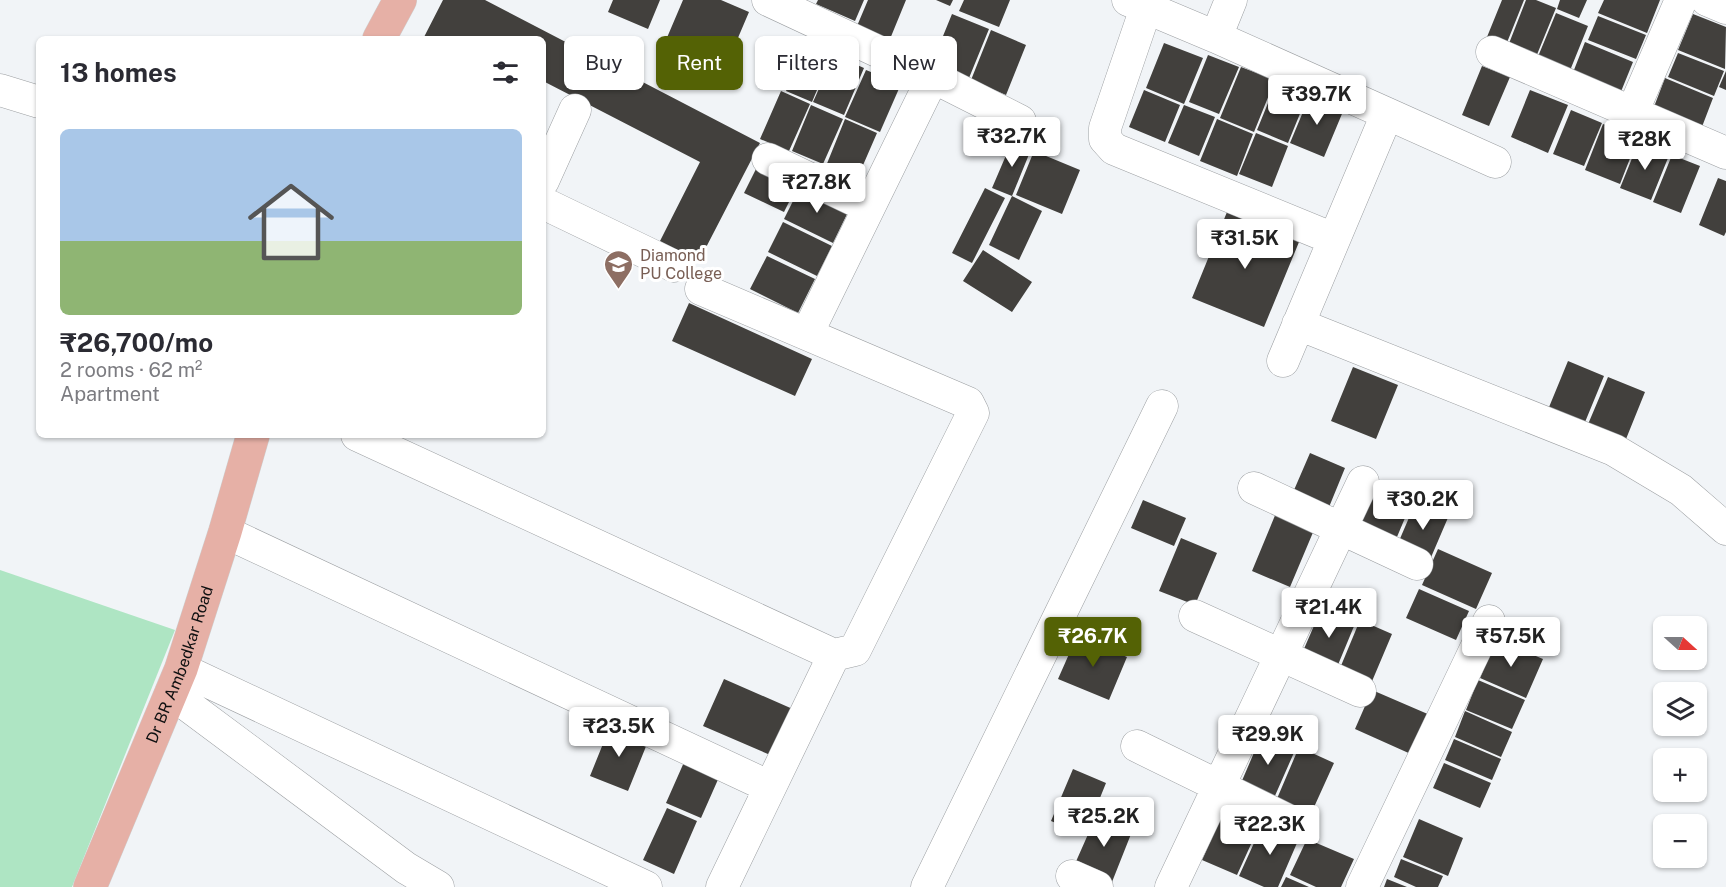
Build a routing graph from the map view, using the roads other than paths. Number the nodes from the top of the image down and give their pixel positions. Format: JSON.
{"nodes":[{"id":1,"x":400,"y":0,"type":"edge"},
{"id":2,"x":768,"y":0,"type":"edge"},
{"id":3,"x":1231,"y":0,"type":"edge"},
{"id":4,"x":1681,"y":0,"type":"edge"},
{"id":5,"x":1707,"y":0,"type":"edge"},
{"id":6,"x":1137,"y":4,"type":"edge"},
{"id":7,"x":1726,"y":8,"type":"edge"},
{"id":8,"x":381,"y":36,"type":"edge"},
{"id":9,"x":1216,"y":37,"type":"junction"},
{"id":10,"x":871,"y":48,"type":"edge"},
{"id":11,"x":1492,"y":52,"type":"dead end"},
{"id":12,"x":957,"y":89,"type":"edge"},
{"id":13,"x":0,"y":90,"type":"edge"},
{"id":14,"x":927,"y":90,"type":"edge"},
{"id":15,"x":36,"y":101,"type":"edge"},
{"id":16,"x":576,"y":110,"type":"dead end"},
{"id":17,"x":1632,"y":113,"type":"junction"},
{"id":18,"x":1387,"y":114,"type":"junction"},
{"id":19,"x":1020,"y":121,"type":"dead end"},
{"id":20,"x":1726,"y":153,"type":"edge"},
{"id":21,"x":768,"y":159,"type":"dead end"},
{"id":22,"x":1495,"y":162,"type":"dead end"},
{"id":23,"x":546,"y":175,"type":"edge"},
{"id":24,"x":546,"y":204,"type":"edge"},
{"id":25,"x":869,"y":207,"type":"junction"},
{"id":26,"x":1334,"y":239,"type":"junction"},
{"id":27,"x":674,"y":266,"type":"dead end"},
{"id":28,"x":702,"y":289,"type":"dead end"},
{"id":29,"x":1298,"y":324,"type":"junction"},
{"id":30,"x":807,"y":334,"type":"junction"},
{"id":31,"x":1282,"y":361,"type":"dead end"},
{"id":32,"x":1162,"y":406,"type":"dead end"},
{"id":33,"x":252,"y":438,"type":"edge"},
{"id":34,"x":364,"y":438,"type":"edge"},
{"id":35,"x":1363,"y":482,"type":"dead end"},
{"id":36,"x":1254,"y":488,"type":"dead end"},
{"id":37,"x":1341,"y":529,"type":"junction"},
{"id":38,"x":1726,"y":529,"type":"edge"},
{"id":39,"x":225,"y":532,"type":"junction"},
{"id":40,"x":1417,"y":564,"type":"dead end"},
{"id":41,"x":1196,"y":616,"type":"dead end"},
{"id":42,"x":1489,"y":621,"type":"dead end"},
{"id":43,"x":834,"y":655,"type":"junction"},
{"id":44,"x":1281,"y":655,"type":"junction"},
{"id":45,"x":176,"y":681,"type":"junction"},
{"id":46,"x":1360,"y":691,"type":"dead end"},
{"id":47,"x":1137,"y":746,"type":"dead end"},
{"id":48,"x":1219,"y":786,"type":"junction"},
{"id":49,"x":770,"y":787,"type":"junction"},
{"id":50,"x":1296,"y":824,"type":"dead end"},
{"id":51,"x":400,"y":878,"type":"edge"},
{"id":52,"x":90,"y":887,"type":"edge"},
{"id":53,"x":438,"y":887,"type":"edge"},
{"id":54,"x":646,"y":887,"type":"edge"},
{"id":55,"x":722,"y":887,"type":"edge"},
{"id":56,"x":927,"y":887,"type":"edge"},
{"id":57,"x":1171,"y":887,"type":"edge"},
{"id":58,"x":1362,"y":887,"type":"edge"}],
"edges":[{"from":1,"to":8,"type":"main road"},
{"from":2,"to":10,"type":"street"},
{"from":3,"to":9,"type":"street"},
{"from":4,"to":17,"type":"street"},
{"from":5,"to":7,"type":"street"},
{"from":6,"to":9,"type":"street"},
{"from":6,"to":26,"type":"street"},
{"from":9,"to":18,"type":"street"},
{"from":11,"to":17,"type":"street"},
{"from":12,"to":19,"type":"street"},
{"from":13,"to":15,"type":"street"},
{"from":14,"to":25,"type":"street"},
{"from":16,"to":23,"type":"street"},
{"from":17,"to":20,"type":"street"},
{"from":18,"to":22,"type":"street"},
{"from":18,"to":26,"type":"street"},
{"from":21,"to":25,"type":"street"},
{"from":24,"to":27,"type":"street"},
{"from":25,"to":30,"type":"street"},
{"from":26,"to":29,"type":"street"},
{"from":28,"to":30,"type":"street"},
{"from":29,"to":31,"type":"street"},
{"from":29,"to":38,"type":"street"},
{"from":30,"to":43,"type":"street"},
{"from":32,"to":56,"type":"street"},
{"from":33,"to":39,"type":"main road","name":"Dr BR Ambedkar Road"},
{"from":34,"to":43,"type":"street"},
{"from":35,"to":37,"type":"street"},
{"from":36,"to":37,"type":"street"},
{"from":37,"to":40,"type":"street"},
{"from":37,"to":44,"type":"street"},
{"from":39,"to":45,"type":"main road","name":"Dr BR Ambedkar Road"},
{"from":39,"to":49,"type":"street"},
{"from":41,"to":44,"type":"street"},
{"from":42,"to":58,"type":"street"},
{"from":43,"to":49,"type":"street"},
{"from":44,"to":46,"type":"street"},
{"from":44,"to":48,"type":"street"},
{"from":45,"to":51,"type":"street"},
{"from":45,"to":52,"type":"main road","name":"Dr BR Ambedkar Road"},
{"from":45,"to":54,"type":"street"},
{"from":47,"to":48,"type":"street"},
{"from":48,"to":50,"type":"street"},
{"from":48,"to":57,"type":"street"},
{"from":49,"to":55,"type":"street"},
{"from":51,"to":53,"type":"street"}]}
